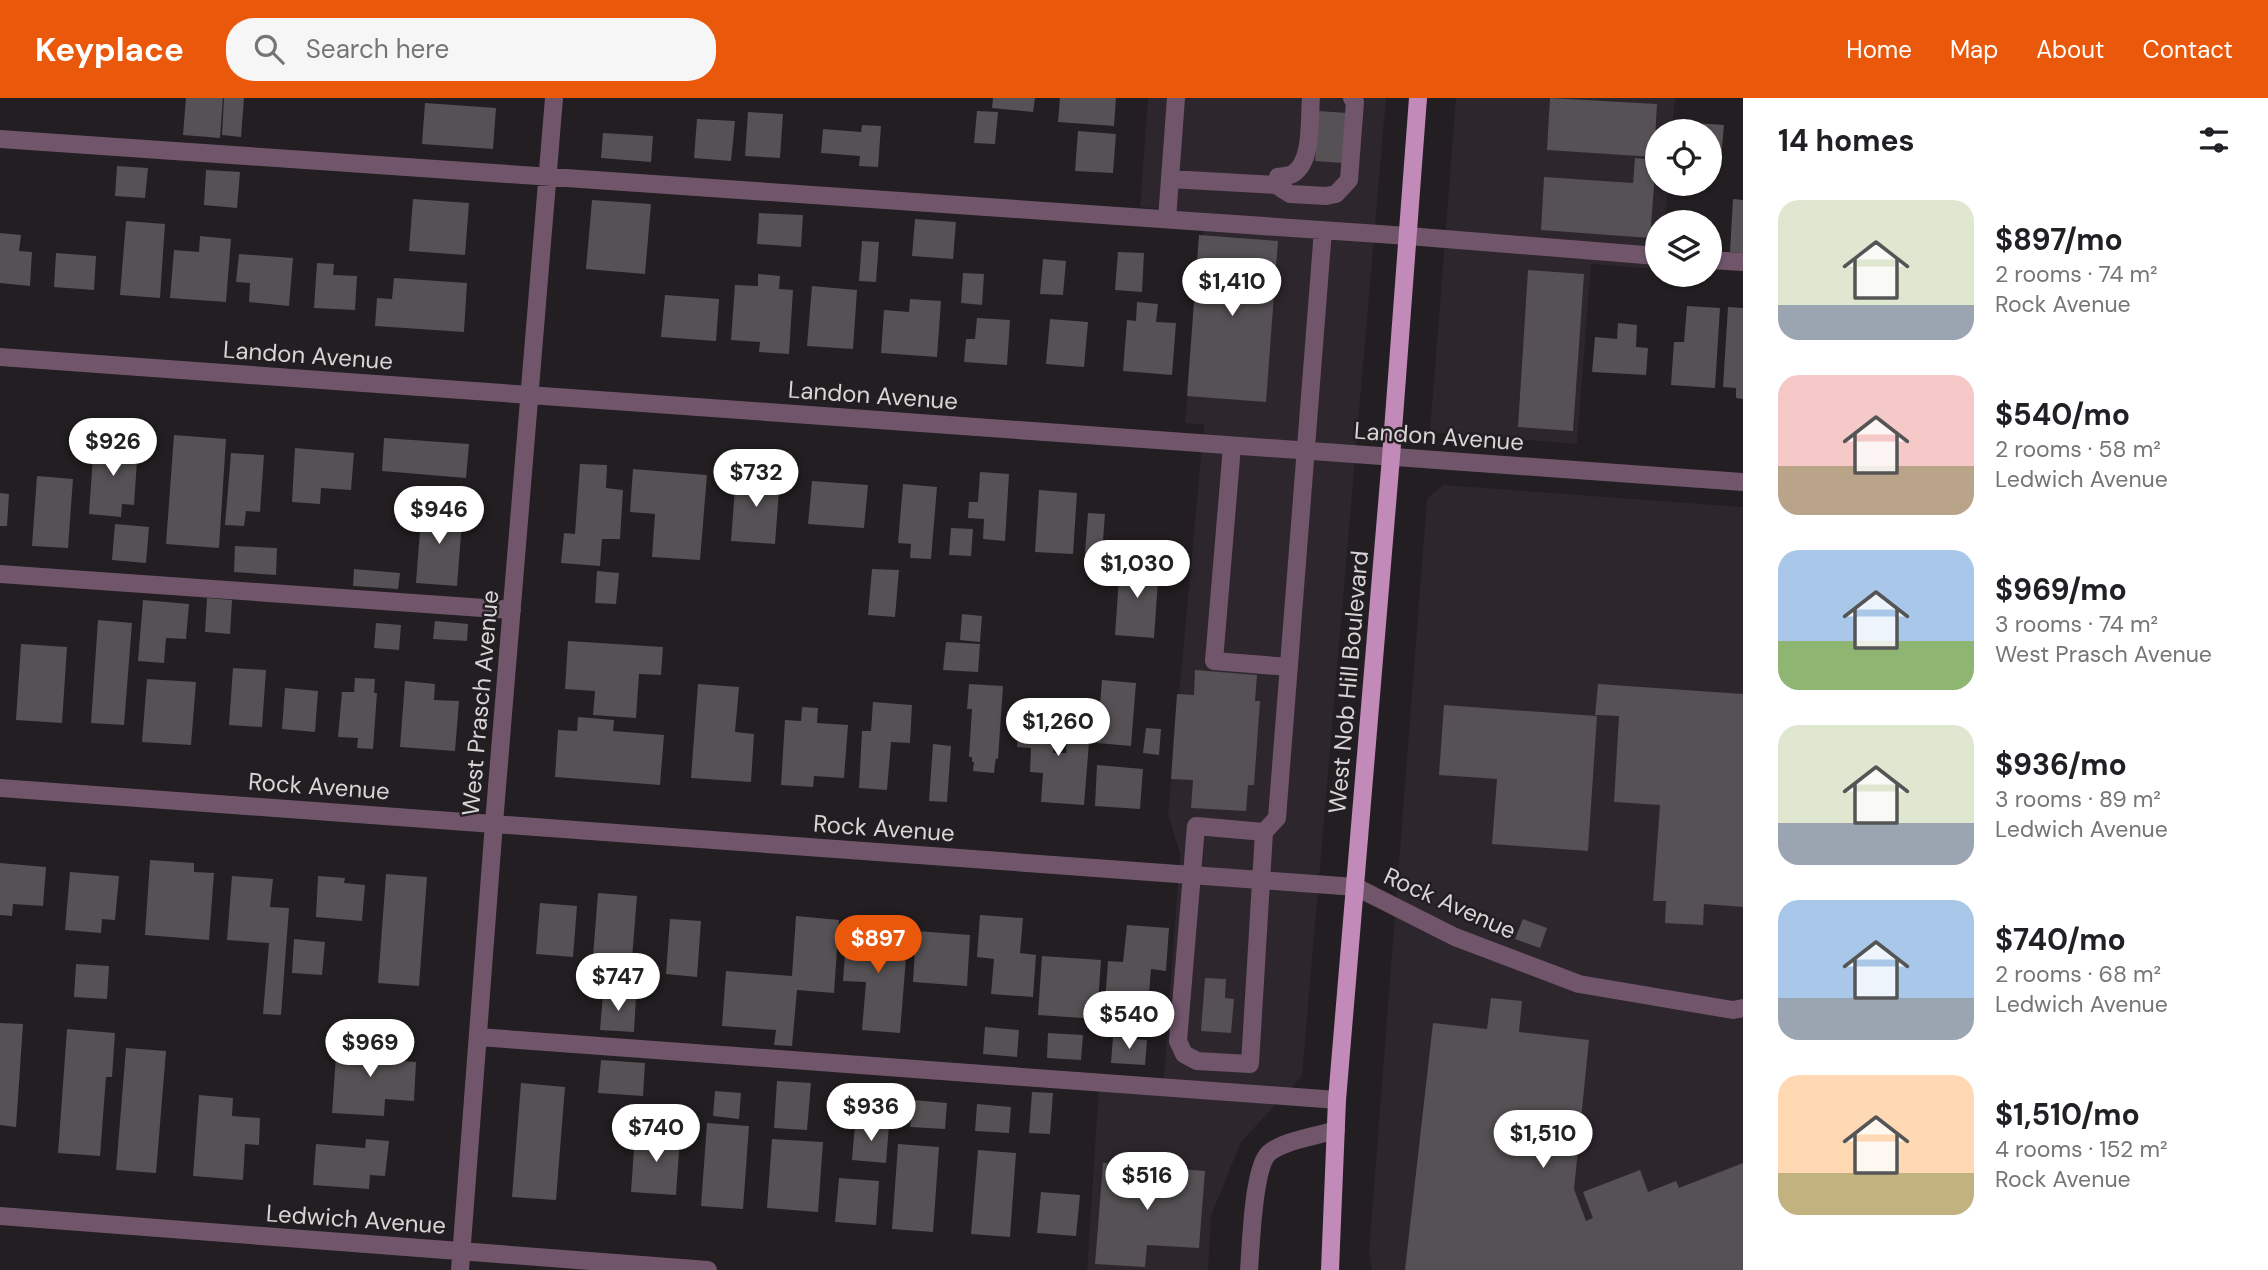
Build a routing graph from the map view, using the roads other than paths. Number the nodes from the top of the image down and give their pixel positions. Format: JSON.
{"nodes":[{"id":1,"x":554,"y":98,"type":"edge"},
{"id":2,"x":1176,"y":98,"type":"edge"},
{"id":3,"x":1311,"y":98,"type":"edge"},
{"id":4,"x":1352,"y":98,"type":"edge"},
{"id":5,"x":1418,"y":98,"type":"edge"},
{"id":6,"x":0,"y":139,"type":"edge"},
{"id":7,"x":547,"y":176,"type":"junction"},
{"id":8,"x":1170,"y":179,"type":"junction"},
{"id":9,"x":1276,"y":185,"type":"junction"},
{"id":10,"x":1167,"y":219,"type":"junction"},
{"id":11,"x":1323,"y":230,"type":"junction"},
{"id":12,"x":1408,"y":236,"type":"junction"},
{"id":13,"x":1645,"y":255,"type":"edge"},
{"id":14,"x":1722,"y":261,"type":"edge"},
{"id":15,"x":1743,"y":262,"type":"edge"},
{"id":16,"x":0,"y":357,"type":"edge"},
{"id":17,"x":530,"y":395,"type":"junction"},
{"id":18,"x":1232,"y":446,"type":"junction"},
{"id":19,"x":1305,"y":451,"type":"junction"},
{"id":20,"x":1391,"y":457,"type":"junction"},
{"id":21,"x":1743,"y":482,"type":"edge"},
{"id":22,"x":0,"y":574,"type":"edge"},
{"id":23,"x":512,"y":610,"type":"junction"},
{"id":24,"x":1289,"y":667,"type":"junction"},
{"id":25,"x":0,"y":788,"type":"edge"},
{"id":26,"x":494,"y":823,"type":"junction"},
{"id":27,"x":1264,"y":832,"type":"junction"},
{"id":28,"x":1192,"y":875,"type":"junction"},
{"id":29,"x":1261,"y":880,"type":"junction"},
{"id":30,"x":1356,"y":887,"type":"junction"},
{"id":31,"x":1743,"y":1008,"type":"edge"},
{"id":32,"x":478,"y":1037,"type":"junction"},
{"id":33,"x":1337,"y":1100,"type":"junction"},
{"id":34,"x":1336,"y":1130,"type":"junction"},
{"id":35,"x":0,"y":1216,"type":"edge"},
{"id":36,"x":461,"y":1251,"type":"junction"},
{"id":37,"x":460,"y":1270,"type":"edge"},
{"id":38,"x":708,"y":1270,"type":"edge"},
{"id":39,"x":1249,"y":1270,"type":"edge"},
{"id":40,"x":1330,"y":1270,"type":"edge"}],
"edges":[{"from":1,"to":7,"type":"street","name":"West Prasch Avenue"},
{"from":2,"to":8,"type":"street"},
{"from":3,"to":9,"type":"street"},
{"from":4,"to":9,"type":"street"},
{"from":5,"to":12,"type":"main road","name":"West Nob Hill Boulevard"},
{"from":6,"to":7,"type":"street"},
{"from":7,"to":10,"type":"street"},
{"from":7,"to":17,"type":"street","name":"West Prasch Avenue"},
{"from":8,"to":9,"type":"street"},
{"from":8,"to":10,"type":"street"},
{"from":10,"to":11,"type":"street"},
{"from":11,"to":12,"type":"street"},
{"from":11,"to":19,"type":"street"},
{"from":12,"to":13,"type":"street"},
{"from":12,"to":20,"type":"main road","name":"West Nob Hill Boulevard"},
{"from":14,"to":15,"type":"street"},
{"from":16,"to":17,"type":"street","name":"Landon Avenue"},
{"from":17,"to":18,"type":"street","name":"Landon Avenue"},
{"from":17,"to":23,"type":"street","name":"West Prasch Avenue"},
{"from":18,"to":19,"type":"street","name":"Landon Avenue"},
{"from":18,"to":24,"type":"street"},
{"from":19,"to":20,"type":"street","name":"Landon Avenue"},
{"from":19,"to":24,"type":"street"},
{"from":20,"to":21,"type":"street","name":"Landon Avenue"},
{"from":20,"to":30,"type":"main road","name":"West Nob Hill Boulevard"},
{"from":22,"to":23,"type":"street"},
{"from":23,"to":26,"type":"street","name":"West Prasch Avenue"},
{"from":24,"to":27,"type":"street"},
{"from":25,"to":26,"type":"street","name":"Rock Avenue"},
{"from":26,"to":28,"type":"street","name":"Rock Avenue"},
{"from":26,"to":32,"type":"street","name":"West Prasch Avenue"},
{"from":27,"to":28,"type":"street"},
{"from":27,"to":29,"type":"street"},
{"from":28,"to":29,"type":"street","name":"Rock Avenue"},
{"from":28,"to":29,"type":"street"},
{"from":29,"to":30,"type":"street","name":"Rock Avenue"},
{"from":30,"to":31,"type":"street","name":"Rock Avenue"},
{"from":30,"to":33,"type":"main road","name":"West Nob Hill Boulevard"},
{"from":32,"to":33,"type":"street"},
{"from":32,"to":36,"type":"street","name":"West Prasch Avenue"},
{"from":33,"to":34,"type":"main road","name":"West Nob Hill Boulevard"},
{"from":34,"to":39,"type":"street"},
{"from":34,"to":40,"type":"main road","name":"West Nob Hill Boulevard"},
{"from":35,"to":36,"type":"street","name":"Ledwich Avenue"},
{"from":36,"to":37,"type":"street","name":"West Prasch Avenue"},
{"from":36,"to":38,"type":"street","name":"Ledwich Avenue"}]}
